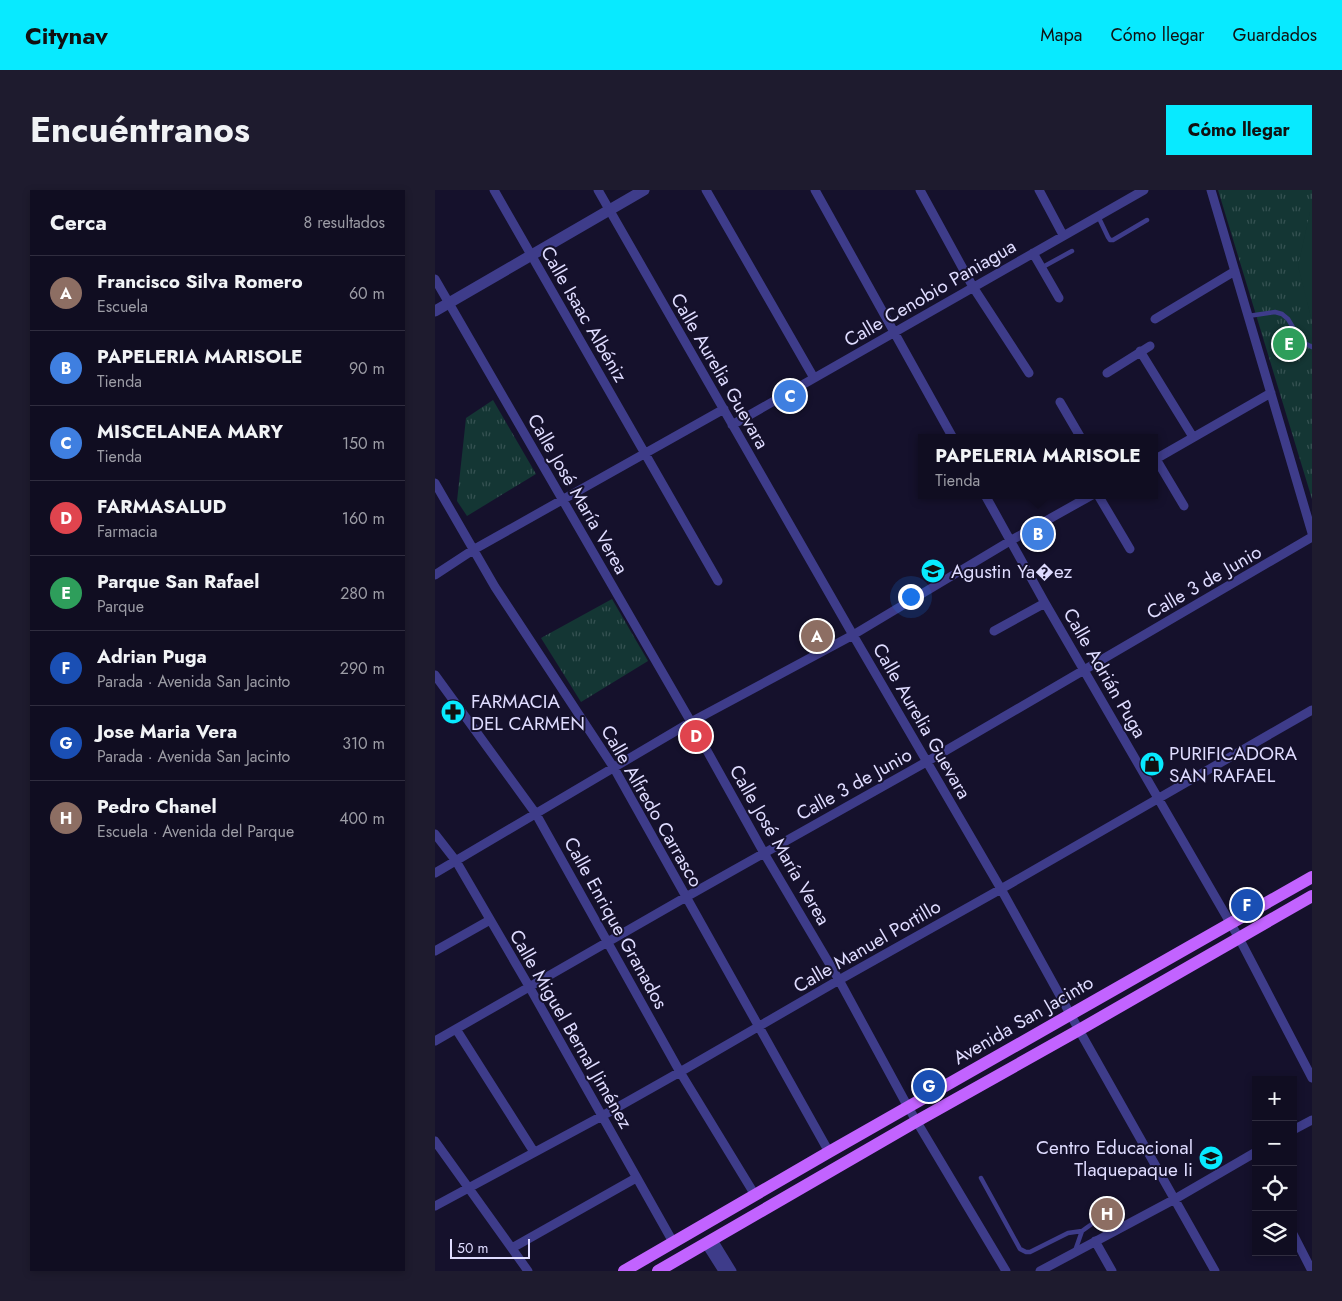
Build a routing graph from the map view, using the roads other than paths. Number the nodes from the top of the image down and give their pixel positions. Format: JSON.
{"nodes":[{"id":1,"x":494,"y":190,"type":"edge"},
{"id":2,"x":598,"y":190,"type":"edge"},
{"id":3,"x":644,"y":190,"type":"edge"},
{"id":4,"x":706,"y":190,"type":"edge"},
{"id":5,"x":815,"y":190,"type":"edge"},
{"id":6,"x":920,"y":190,"type":"edge"},
{"id":7,"x":1039,"y":190,"type":"edge"},
{"id":8,"x":1144,"y":190,"type":"edge"},
{"id":9,"x":1211,"y":190,"type":"edge"},
{"id":10,"x":609,"y":211,"type":"junction"},
{"id":11,"x":1098,"y":216,"type":"junction"},
{"id":12,"x":1147,"y":220,"type":"dead end"},
{"id":13,"x":1063,"y":235,"type":"junction"},
{"id":14,"x":1072,"y":251,"type":"dead end"},
{"id":15,"x":1033,"y":253,"type":"junction"},
{"id":16,"x":532,"y":255,"type":"junction"},
{"id":17,"x":1041,"y":268,"type":"junction"},
{"id":18,"x":1235,"y":271,"type":"junction"},
{"id":19,"x":435,"y":279,"type":"edge"},
{"id":20,"x":973,"y":287,"type":"junction"},
{"id":21,"x":1059,"y":298,"type":"dead end"},
{"id":22,"x":449,"y":303,"type":"junction"},
{"id":23,"x":435,"y":311,"type":"edge"},
{"id":24,"x":1248,"y":316,"type":"junction"},
{"id":25,"x":1155,"y":319,"type":"dead end"},
{"id":26,"x":894,"y":332,"type":"junction"},
{"id":27,"x":1149,"y":346,"type":"dead end"},
{"id":28,"x":1312,"y":348,"type":"edge"},
{"id":29,"x":1140,"y":351,"type":"junction"},
{"id":30,"x":1029,"y":373,"type":"dead end"},
{"id":31,"x":1107,"y":373,"type":"dead end"},
{"id":32,"x":814,"y":378,"type":"junction"},
{"id":33,"x":1271,"y":393,"type":"junction"},
{"id":34,"x":1061,"y":402,"type":"dead end"},
{"id":35,"x":724,"y":410,"type":"junction"},
{"id":36,"x":732,"y":425,"type":"junction"},
{"id":37,"x":951,"y":434,"type":"edge"},
{"id":38,"x":1079,"y":434,"type":"edge"},
{"id":39,"x":1193,"y":438,"type":"junction"},
{"id":40,"x":645,"y":453,"type":"junction"},
{"id":41,"x":1158,"y":457,"type":"edge"},
{"id":42,"x":1158,"y":464,"type":"edge"},
{"id":43,"x":435,"y":483,"type":"edge"},
{"id":44,"x":987,"y":499,"type":"edge"},
{"id":45,"x":1084,"y":499,"type":"edge"},
{"id":46,"x":1100,"y":499,"type":"edge"},
{"id":47,"x":563,"y":500,"type":"junction"},
{"id":48,"x":1184,"y":506,"type":"dead end"},
{"id":49,"x":1312,"y":532,"type":"edge"},
{"id":50,"x":1312,"y":537,"type":"edge"},
{"id":51,"x":1010,"y":541,"type":"junction"},
{"id":52,"x":473,"y":550,"type":"junction"},
{"id":53,"x":1130,"y":550,"type":"dead end"},
{"id":54,"x":435,"y":575,"type":"edge"},
{"id":55,"x":718,"y":581,"type":"dead end"},
{"id":56,"x":1045,"y":603,"type":"junction"},
{"id":57,"x":994,"y":631,"type":"dead end"},
{"id":58,"x":853,"y":635,"type":"junction"},
{"id":59,"x":1084,"y":670,"type":"junction"},
{"id":60,"x":435,"y":675,"type":"edge"},
{"id":61,"x":1312,"y":710,"type":"edge"},
{"id":62,"x":691,"y":722,"type":"junction"},
{"id":63,"x":927,"y":761,"type":"junction"},
{"id":64,"x":614,"y":768,"type":"junction"},
{"id":65,"x":1157,"y":798,"type":"junction"},
{"id":66,"x":536,"y":814,"type":"junction"},
{"id":67,"x":435,"y":834,"type":"edge"},
{"id":68,"x":764,"y":853,"type":"junction"},
{"id":69,"x":456,"y":861,"type":"junction"},
{"id":70,"x":435,"y":873,"type":"edge"},
{"id":71,"x":1312,"y":877,"type":"edge"},
{"id":72,"x":1001,"y":889,"type":"junction"},
{"id":73,"x":1312,"y":896,"type":"edge"},
{"id":74,"x":686,"y":897,"type":"junction"},
{"id":75,"x":490,"y":920,"type":"junction"},
{"id":76,"x":1230,"y":923,"type":"junction"},
{"id":77,"x":1239,"y":938,"type":"junction"},
{"id":78,"x":608,"y":942,"type":"junction"},
{"id":79,"x":435,"y":951,"type":"edge"},
{"id":80,"x":839,"y":980,"type":"junction"},
{"id":81,"x":530,"y":988,"type":"junction"},
{"id":82,"x":1071,"y":1014,"type":"junction"},
{"id":83,"x":760,"y":1027,"type":"junction"},
{"id":84,"x":456,"y":1029,"type":"junction"},
{"id":85,"x":1079,"y":1030,"type":"junction"},
{"id":86,"x":435,"y":1041,"type":"edge"},
{"id":87,"x":680,"y":1072,"type":"junction"},
{"id":88,"x":1312,"y":1078,"type":"edge"},
{"id":89,"x":908,"y":1107,"type":"junction"},
{"id":90,"x":602,"y":1116,"type":"junction"},
{"id":91,"x":1312,"y":1120,"type":"edge"},
{"id":92,"x":917,"y":1121,"type":"junction"},
{"id":93,"x":1297,"y":1128,"type":"edge"},
{"id":94,"x":435,"y":1141,"type":"edge"},
{"id":95,"x":534,"y":1152,"type":"junction"},
{"id":96,"x":829,"y":1152,"type":"junction"},
{"id":97,"x":1252,"y":1157,"type":"edge"},
{"id":98,"x":636,"y":1178,"type":"junction"},
{"id":99,"x":981,"y":1178,"type":"dead end"},
{"id":100,"x":468,"y":1188,"type":"junction"},
{"id":101,"x":755,"y":1195,"type":"junction"},
{"id":102,"x":1175,"y":1198,"type":"junction"},
{"id":103,"x":435,"y":1206,"type":"edge"},
{"id":104,"x":1120,"y":1228,"type":"junction"},
{"id":105,"x":1082,"y":1231,"type":"junction"},
{"id":106,"x":1095,"y":1241,"type":"junction"},
{"id":107,"x":673,"y":1242,"type":"junction"},
{"id":108,"x":709,"y":1242,"type":"junction"},
{"id":109,"x":1297,"y":1242,"type":"edge"},
{"id":110,"x":512,"y":1248,"type":"junction"},
{"id":111,"x":1075,"y":1252,"type":"junction"},
{"id":112,"x":719,"y":1257,"type":"junction"},
{"id":113,"x":528,"y":1271,"type":"edge"},
{"id":114,"x":624,"y":1271,"type":"edge"},
{"id":115,"x":659,"y":1271,"type":"edge"},
{"id":116,"x":723,"y":1271,"type":"edge"},
{"id":117,"x":732,"y":1271,"type":"edge"},
{"id":118,"x":1006,"y":1271,"type":"edge"},
{"id":119,"x":1039,"y":1271,"type":"edge"},
{"id":120,"x":1112,"y":1271,"type":"edge"},
{"id":121,"x":1215,"y":1271,"type":"edge"},
{"id":122,"x":1312,"y":1271,"type":"edge"}],
"edges":[{"from":1,"to":16,"type":"street","name":"Calle Isaac Albéniz"},
{"from":2,"to":10,"type":"street","name":"Calle Aurelia Guevara"},
{"from":3,"to":10,"type":"street"},
{"from":4,"to":32,"type":"street"},
{"from":5,"to":26,"type":"street"},
{"from":6,"to":20,"type":"street"},
{"from":7,"to":13,"type":"street"},
{"from":8,"to":11,"type":"street","name":"Calle Cenobio Paniagua"},
{"from":9,"to":18,"type":"street"},
{"from":10,"to":16,"type":"street"},
{"from":10,"to":35,"type":"street","name":"Calle Aurelia Guevara"},
{"from":11,"to":12,"type":"lane"},
{"from":11,"to":13,"type":"street","name":"Calle Cenobio Paniagua"},
{"from":13,"to":15,"type":"street","name":"Calle Cenobio Paniagua"},
{"from":14,"to":17,"type":"lane"},
{"from":15,"to":17,"type":"street"},
{"from":15,"to":20,"type":"street","name":"Calle Cenobio Paniagua"},
{"from":16,"to":22,"type":"street"},
{"from":16,"to":40,"type":"street","name":"Calle Isaac Albéniz"},
{"from":17,"to":21,"type":"street"},
{"from":18,"to":24,"type":"street"},
{"from":18,"to":25,"type":"street"},
{"from":19,"to":22,"type":"street","name":"Calle José María Verea"},
{"from":20,"to":26,"type":"street","name":"Calle Cenobio Paniagua"},
{"from":20,"to":30,"type":"street"},
{"from":22,"to":23,"type":"street"},
{"from":22,"to":47,"type":"street","name":"Calle José María Verea"},
{"from":24,"to":28,"type":"lane"},
{"from":24,"to":33,"type":"street"},
{"from":26,"to":32,"type":"street","name":"Calle Cenobio Paniagua"},
{"from":26,"to":37,"type":"street"},
{"from":27,"to":29,"type":"street"},
{"from":29,"to":31,"type":"street"},
{"from":29,"to":39,"type":"street"},
{"from":32,"to":36,"type":"street","name":"Calle Cenobio Paniagua"},
{"from":33,"to":39,"type":"street"},
{"from":33,"to":49,"type":"street"},
{"from":34,"to":38,"type":"street"},
{"from":35,"to":36,"type":"street","name":"Calle Aurelia Guevara"},
{"from":35,"to":40,"type":"street"},
{"from":36,"to":58,"type":"street","name":"Calle Aurelia Guevara"},
{"from":39,"to":41,"type":"street"},
{"from":40,"to":47,"type":"street"},
{"from":40,"to":55,"type":"street","name":"Calle Isaac Albéniz"},
{"from":42,"to":48,"type":"street"},
{"from":43,"to":52,"type":"street","name":"Calle Alfredo Carrasco"},
{"from":44,"to":51,"type":"street","name":"Calle Adrián Puga"},
{"from":45,"to":51,"type":"street"},
{"from":46,"to":53,"type":"street"},
{"from":47,"to":52,"type":"street"},
{"from":47,"to":62,"type":"street","name":"Calle José María Verea"},
{"from":50,"to":59,"type":"street","name":"Calle 3 de Junio"},
{"from":51,"to":56,"type":"street","name":"Calle Adrián Puga"},
{"from":51,"to":58,"type":"street"},
{"from":52,"to":54,"type":"street"},
{"from":52,"to":64,"type":"street","name":"Calle Alfredo Carrasco"},
{"from":56,"to":57,"type":"street"},
{"from":56,"to":59,"type":"street","name":"Calle Adrián Puga"},
{"from":58,"to":62,"type":"street"},
{"from":58,"to":63,"type":"street","name":"Calle Aurelia Guevara"},
{"from":59,"to":63,"type":"street","name":"Calle 3 de Junio"},
{"from":59,"to":65,"type":"street","name":"Calle Adrián Puga"},
{"from":60,"to":66,"type":"street","name":"Calle Enrique Granados"},
{"from":61,"to":65,"type":"street","name":"Calle Manuel Portillo"},
{"from":62,"to":64,"type":"street"},
{"from":62,"to":68,"type":"street","name":"Calle José María Verea"},
{"from":63,"to":68,"type":"street","name":"Calle 3 de Junio"},
{"from":63,"to":72,"type":"street","name":"Calle Aurelia Guevara"},
{"from":64,"to":66,"type":"street"},
{"from":64,"to":74,"type":"street","name":"Calle Alfredo Carrasco"},
{"from":65,"to":72,"type":"street","name":"Calle Manuel Portillo"},
{"from":65,"to":76,"type":"street","name":"Calle Adrián Puga"},
{"from":66,"to":69,"type":"street"},
{"from":66,"to":78,"type":"street","name":"Calle Enrique Granados"},
{"from":67,"to":69,"type":"street","name":"Calle Miguel Bernal Jiménez"},
{"from":68,"to":74,"type":"street","name":"Calle 3 de Junio"},
{"from":68,"to":80,"type":"street","name":"Calle José María Verea"},
{"from":69,"to":70,"type":"street"},
{"from":69,"to":75,"type":"street","name":"Calle Miguel Bernal Jiménez"},
{"from":71,"to":76,"type":"main road","name":"Avenida San Jacinto"},
{"from":72,"to":80,"type":"street","name":"Calle Manuel Portillo"},
{"from":72,"to":82,"type":"street","name":"Calle Aurelia Guevara"},
{"from":73,"to":77,"type":"main road","name":"Avenida San Jacinto"},
{"from":74,"to":78,"type":"street","name":"Calle 3 de Junio"},
{"from":74,"to":83,"type":"street","name":"Calle Alfredo Carrasco"},
{"from":75,"to":79,"type":"street"},
{"from":75,"to":81,"type":"street","name":"Calle Miguel Bernal Jiménez"},
{"from":76,"to":77,"type":"street","name":"Calle Adrián Puga"},
{"from":76,"to":82,"type":"main road","name":"Avenida San Jacinto"},
{"from":77,"to":85,"type":"main road","name":"Avenida San Jacinto"},
{"from":77,"to":88,"type":"street","name":"Calle Adrián Puga"},
{"from":78,"to":81,"type":"street","name":"Calle 3 de Junio"},
{"from":78,"to":87,"type":"street","name":"Calle Enrique Granados"},
{"from":80,"to":83,"type":"street","name":"Calle Manuel Portillo"},
{"from":80,"to":89,"type":"street","name":"Calle José María Verea"},
{"from":81,"to":84,"type":"street","name":"Calle 3 de Junio"},
{"from":81,"to":90,"type":"street","name":"Calle Miguel Bernal Jiménez"},
{"from":82,"to":85,"type":"street","name":"Calle Aurelia Guevara"},
{"from":82,"to":89,"type":"main road","name":"Avenida San Jacinto"},
{"from":83,"to":87,"type":"street","name":"Calle Manuel Portillo"},
{"from":83,"to":96,"type":"street","name":"Calle Alfredo Carrasco"},
{"from":84,"to":86,"type":"street","name":"Calle 3 de Junio"},
{"from":84,"to":95,"type":"street"},
{"from":85,"to":92,"type":"main road","name":"Avenida San Jacinto"},
{"from":85,"to":102,"type":"street","name":"Calle Aurelia Guevara"},
{"from":87,"to":90,"type":"street","name":"Calle Manuel Portillo"},
{"from":87,"to":101,"type":"street","name":"Calle Enrique Granados"},
{"from":89,"to":92,"type":"street","name":"Calle José María Verea"},
{"from":89,"to":96,"type":"main road","name":"Avenida San Jacinto"},
{"from":90,"to":95,"type":"street","name":"Calle Manuel Portillo"},
{"from":90,"to":98,"type":"street","name":"Calle Miguel Bernal Jiménez"},
{"from":91,"to":93,"type":"street"},
{"from":92,"to":108,"type":"main road","name":"Avenida San Jacinto"},
{"from":92,"to":118,"type":"street","name":"Calle José María Verea"},
{"from":94,"to":100,"type":"street"},
{"from":95,"to":100,"type":"street","name":"Calle Manuel Portillo"},
{"from":96,"to":101,"type":"main road","name":"Avenida San Jacinto"},
{"from":97,"to":102,"type":"street"},
{"from":98,"to":107,"type":"street","name":"Calle Miguel Bernal Jiménez"},
{"from":98,"to":110,"type":"street"},
{"from":99,"to":105,"type":"lane"},
{"from":100,"to":103,"type":"street","name":"Calle Manuel Portillo"},
{"from":100,"to":110,"type":"street"},
{"from":101,"to":107,"type":"main road","name":"Avenida San Jacinto"},
{"from":102,"to":104,"type":"street"},
{"from":102,"to":121,"type":"street","name":"Calle Aurelia Guevara"},
{"from":104,"to":105,"type":"lane"},
{"from":104,"to":106,"type":"street"},
{"from":105,"to":111,"type":"lane"},
{"from":106,"to":111,"type":"street"},
{"from":106,"to":120,"type":"street"},
{"from":107,"to":114,"type":"main road","name":"Avenida San Jacinto"},
{"from":108,"to":112,"type":"street"},
{"from":108,"to":115,"type":"main road","name":"Avenida San Jacinto"},
{"from":109,"to":122,"type":"street"},
{"from":110,"to":113,"type":"street"},
{"from":111,"to":119,"type":"street"},
{"from":112,"to":116,"type":"street"},
{"from":112,"to":117,"type":"street"}]}
